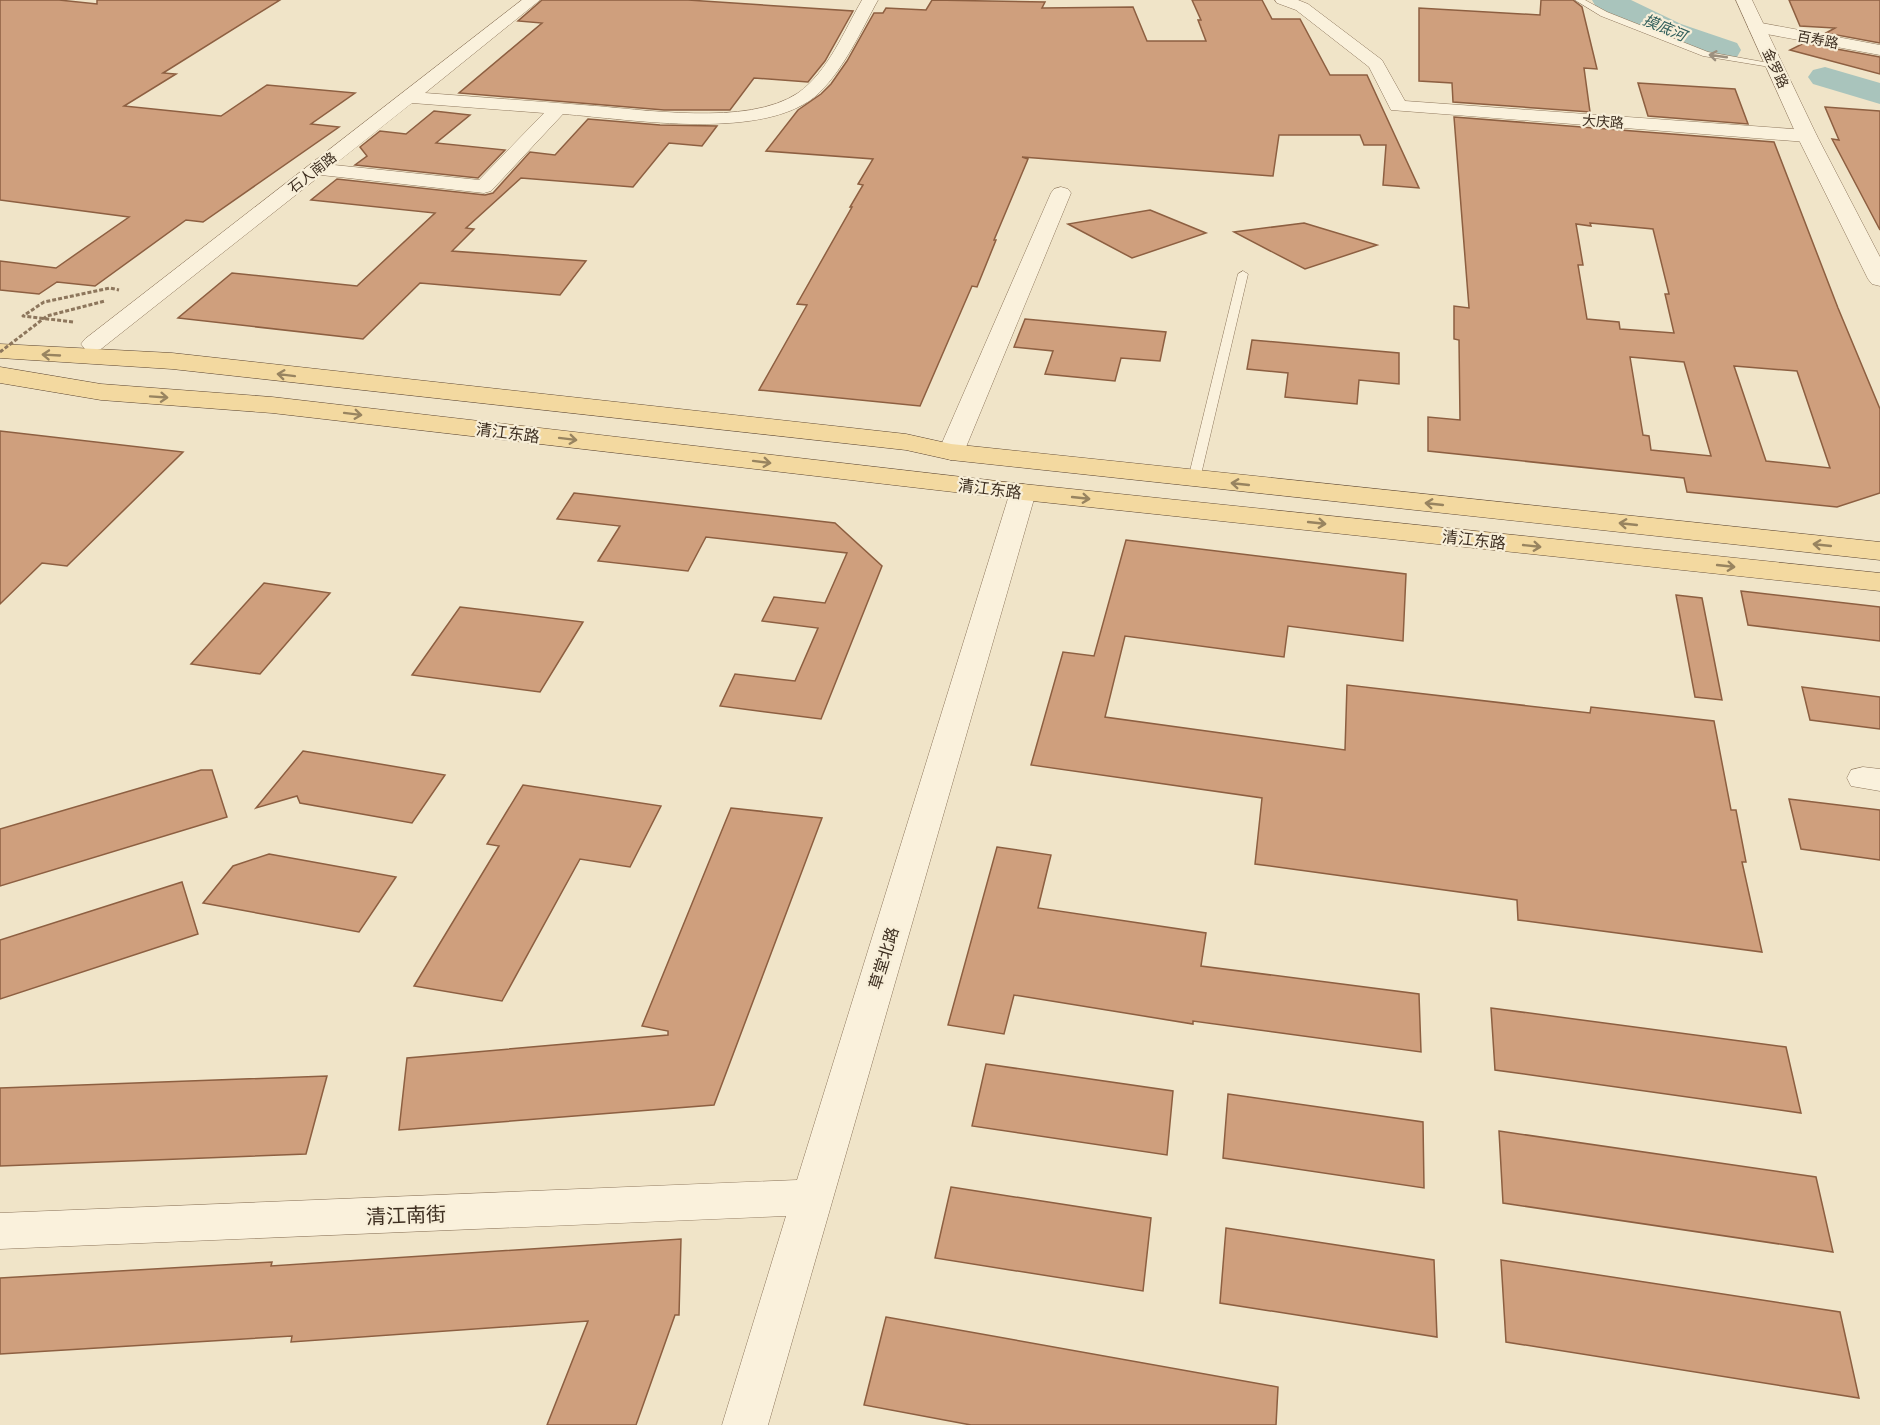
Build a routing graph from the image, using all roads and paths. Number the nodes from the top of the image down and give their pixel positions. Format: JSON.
{"nodes":[{"id":1,"x":532,"y":0,"type":"edge"},
{"id":2,"x":870,"y":0,"type":"edge"},
{"id":3,"x":1283,"y":0,"type":"edge"},
{"id":4,"x":1579,"y":0,"type":"edge"},
{"id":5,"x":1744,"y":0,"type":"edge"},
{"id":6,"x":1756,"y":27,"type":"junction"},
{"id":7,"x":1880,"y":50,"type":"edge"},
{"id":8,"x":1776,"y":65,"type":"junction"},
{"id":9,"x":408,"y":97,"type":"junction"},
{"id":10,"x":558,"y":109,"type":"junction"},
{"id":11,"x":1807,"y":136,"type":"junction"},
{"id":12,"x":316,"y":169,"type":"junction"},
{"id":13,"x":1061,"y":193,"type":"dead end"},
{"id":14,"x":1878,"y":272,"type":"edge"},
{"id":15,"x":1243,"y":274,"type":"dead end"},
{"id":16,"x":112,"y":297,"type":"dead end"},
{"id":17,"x":105,"y":301,"type":"dead end"},
{"id":18,"x":72,"y":322,"type":"dead end"},
{"id":19,"x":0,"y":331,"type":"edge"},
{"id":20,"x":93,"y":344,"type":"junction"},
{"id":21,"x":0,"y":352,"type":"edge"},
{"id":22,"x":172,"y":361,"type":"junction"},
{"id":23,"x":0,"y":375,"type":"edge"},
{"id":24,"x":0,"y":393,"type":"edge"},
{"id":25,"x":101,"y":393,"type":"junction"},
{"id":26,"x":951,"y":452,"type":"junction"},
{"id":27,"x":1194,"y":479,"type":"junction"},
{"id":28,"x":1023,"y":492,"type":"junction"},
{"id":29,"x":1880,"y":551,"type":"edge"},
{"id":30,"x":1880,"y":582,"type":"edge"},
{"id":31,"x":812,"y":1197,"type":"junction"},
{"id":32,"x":0,"y":1231,"type":"edge"},
{"id":33,"x":745,"y":1425,"type":"edge"}],
"edges":[{"from":1,"to":9,"type":"street","name":"石人南路"},
{"from":2,"to":10,"type":"street"},
{"from":3,"to":11,"type":"street","name":"大庆路"},
{"from":8,"to":4,"type":"lane","one_way":true},
{"from":5,"to":6,"type":"street","name":"金罗路"},
{"from":6,"to":7,"type":"street","name":"百寿路"},
{"from":6,"to":8,"type":"street","name":"金罗路"},
{"from":8,"to":11,"type":"street","name":"金罗路"},
{"from":9,"to":10,"type":"street"},
{"from":9,"to":12,"type":"street","name":"石人南路"},
{"from":10,"to":12,"type":"street"},
{"from":11,"to":14,"type":"street"},
{"from":12,"to":20,"type":"street","name":"石人南路"},
{"from":13,"to":26,"type":"street"},
{"from":15,"to":27,"type":"lane"},
{"from":16,"to":18,"type":"path"},
{"from":17,"to":21,"type":"path","bridge":true},
{"from":19,"to":20,"type":"main road","name":"清江东路"},
{"from":20,"to":22,"type":"main road","name":"清江东路"},
{"from":22,"to":21,"type":"main road","name":"清江东路","one_way":true},
{"from":26,"to":22,"type":"main road","name":"清江东路","one_way":true},
{"from":23,"to":25,"type":"main road","name":"清江东路"},
{"from":24,"to":25,"type":"main road","name":"清江东路"},
{"from":25,"to":28,"type":"main road","name":"清江东路","one_way":true},
{"from":26,"to":27,"type":"main road","name":"清江东路"},
{"from":29,"to":27,"type":"main road","name":"清江东路","one_way":true},
{"from":28,"to":30,"type":"main road","name":"清江东路","one_way":true},
{"from":28,"to":31,"type":"street","name":"草堂北路"},
{"from":31,"to":32,"type":"street","name":"清江南街"},
{"from":31,"to":33,"type":"street","name":"草堂北路"}]}
